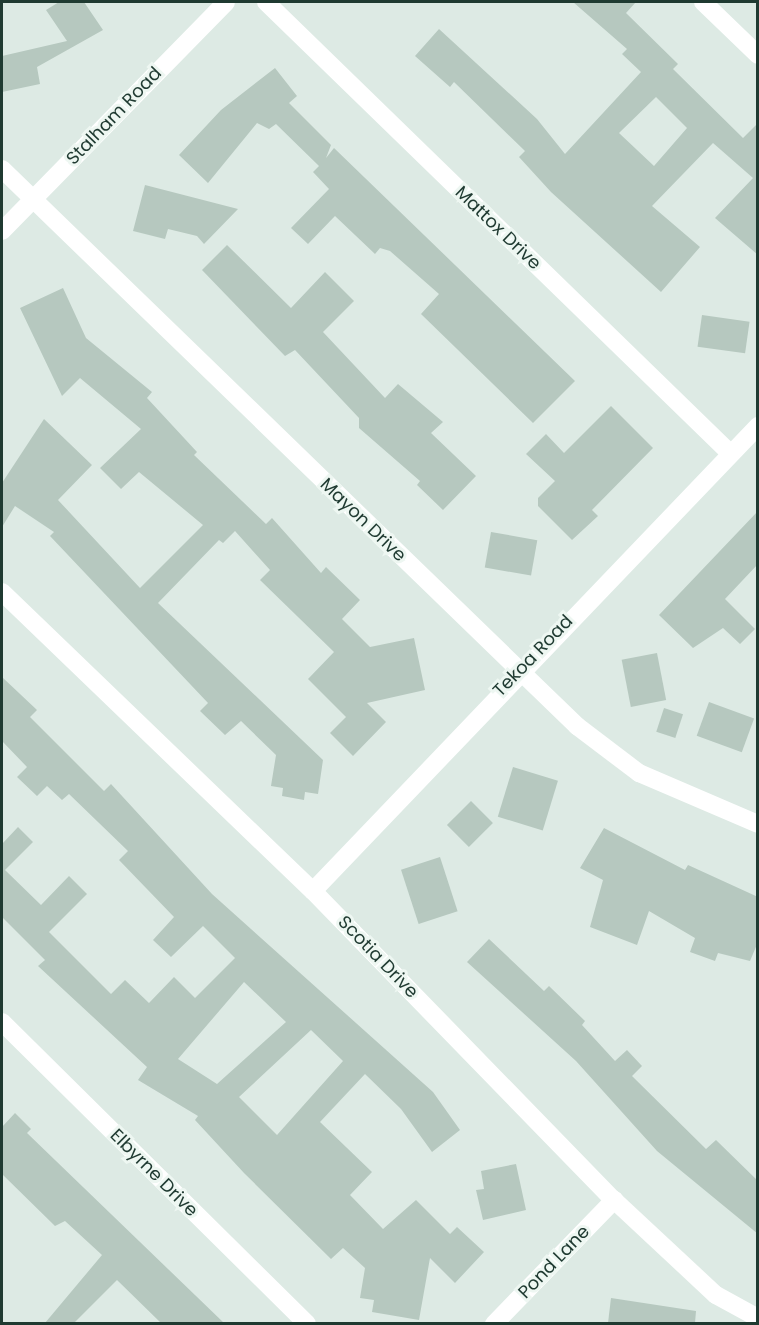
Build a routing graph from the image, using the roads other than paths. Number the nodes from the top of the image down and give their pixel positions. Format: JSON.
{"nodes":[{"id":1,"x":226,"y":2,"type":"edge"},
{"id":2,"x":266,"y":2,"type":"edge"},
{"id":3,"x":703,"y":2,"type":"edge"},
{"id":4,"x":758,"y":55,"type":"edge"},
{"id":5,"x":2,"y":169,"type":"edge"},
{"id":6,"x":33,"y":199,"type":"junction"},
{"id":7,"x":2,"y":231,"type":"edge"},
{"id":8,"x":758,"y":426,"type":"edge"},
{"id":9,"x":731,"y":454,"type":"junction"},
{"id":10,"x":2,"y":592,"type":"edge"},
{"id":11,"x":518,"y":672,"type":"junction"},
{"id":12,"x":758,"y":824,"type":"edge"},
{"id":13,"x":313,"y":891,"type":"junction"},
{"id":14,"x":2,"y":1022,"type":"edge"},
{"id":15,"x":614,"y":1200,"type":"junction"},
{"id":16,"x":758,"y":1318,"type":"edge"},
{"id":17,"x":307,"y":1323,"type":"edge"},
{"id":18,"x":494,"y":1323,"type":"edge"}],
"edges":[{"from":1,"to":6,"type":"street","name":"Stalham Road"},
{"from":2,"to":9,"type":"street","name":"Mattox Drive"},
{"from":3,"to":4,"type":"street"},
{"from":5,"to":6,"type":"street","name":"Mayon Drive"},
{"from":6,"to":7,"type":"street","name":"Stalham Road"},
{"from":6,"to":11,"type":"street","name":"Mayon Drive"},
{"from":8,"to":9,"type":"street","name":"Tekoa Road"},
{"from":9,"to":11,"type":"street","name":"Tekoa Road"},
{"from":10,"to":13,"type":"street","name":"Scotia Drive"},
{"from":11,"to":12,"type":"street","name":"Mayon Drive"},
{"from":11,"to":13,"type":"street","name":"Tekoa Road"},
{"from":13,"to":15,"type":"street","name":"Scotia Drive"},
{"from":14,"to":17,"type":"street","name":"Elbyrne Drive"},
{"from":15,"to":16,"type":"street","name":"Scotia Drive"},
{"from":15,"to":18,"type":"street","name":"Pond Lane"}]}
